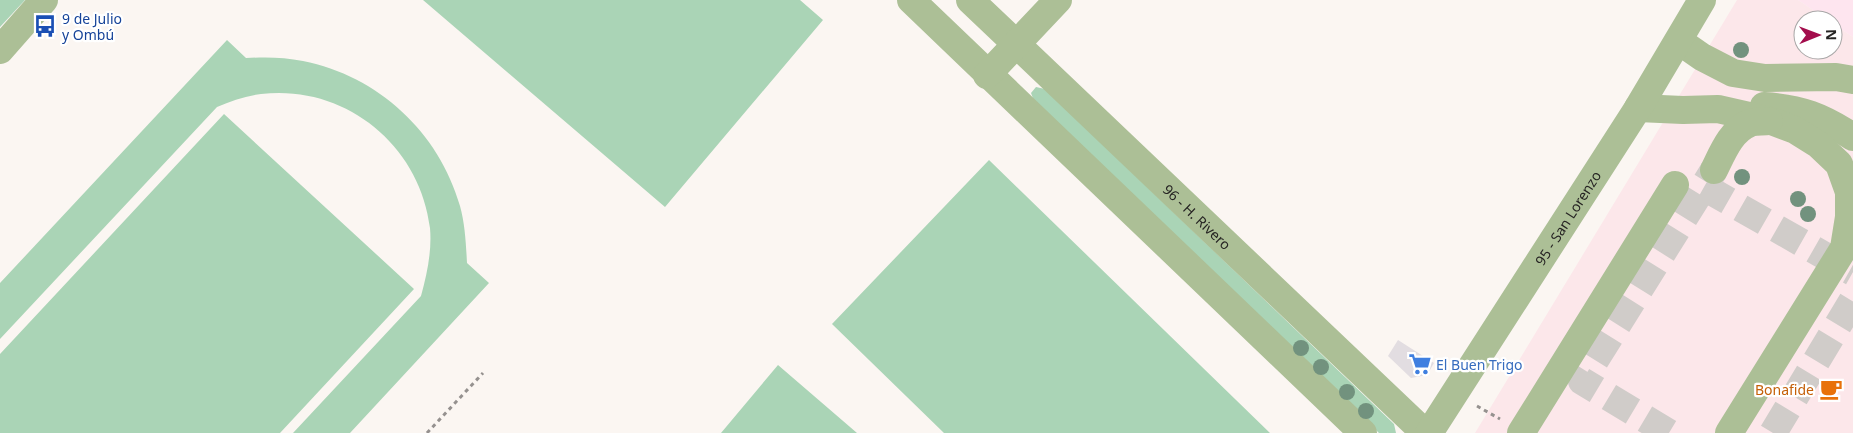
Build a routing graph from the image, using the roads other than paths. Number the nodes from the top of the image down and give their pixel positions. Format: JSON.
{"nodes":[{"id":1,"x":44,"y":0,"type":"edge"},
{"id":2,"x":911,"y":0,"type":"edge"},
{"id":3,"x":970,"y":0,"type":"edge"},
{"id":4,"x":1058,"y":0,"type":"edge"},
{"id":5,"x":1702,"y":0,"type":"edge"},
{"id":6,"x":1679,"y":41,"type":"junction"},
{"id":7,"x":1017,"y":44,"type":"junction"},
{"id":8,"x":0,"y":50,"type":"edge"},
{"id":9,"x":988,"y":75,"type":"junction"},
{"id":10,"x":1853,"y":80,"type":"edge"},
{"id":11,"x":1638,"y":108,"type":"junction"},
{"id":12,"x":1718,"y":109,"type":"junction"},
{"id":13,"x":1771,"y":121,"type":"junction"},
{"id":14,"x":1853,"y":137,"type":"edge"},
{"id":15,"x":1714,"y":170,"type":"tunnel mouth"},
{"id":16,"x":1675,"y":185,"type":"dead end"},
{"id":17,"x":1362,"y":433,"type":"edge"},
{"id":18,"x":1425,"y":433,"type":"edge"},
{"id":19,"x":1429,"y":433,"type":"edge"},
{"id":20,"x":1521,"y":433,"type":"edge"},
{"id":21,"x":1729,"y":433,"type":"edge"}],
"edges":[{"from":1,"to":8,"type":"street"},
{"from":2,"to":9,"type":"street"},
{"from":3,"to":7,"type":"street","name":"96 - H. Rivero"},
{"from":4,"to":7,"type":"street"},
{"from":5,"to":6,"type":"street","name":"95 - San Lorenzo"},
{"from":6,"to":10,"type":"street"},
{"from":6,"to":11,"type":"street","name":"95 - San Lorenzo"},
{"from":7,"to":9,"type":"street"},
{"from":7,"to":18,"type":"street","name":"96 - H. Rivero"},
{"from":9,"to":17,"type":"street"},
{"from":11,"to":12,"type":"street"},
{"from":11,"to":19,"type":"street","name":"95 - San Lorenzo"},
{"from":12,"to":13,"type":"street"},
{"from":12,"to":14,"type":"street"},
{"from":13,"to":15,"type":"street"},
{"from":13,"to":21,"type":"street"},
{"from":16,"to":20,"type":"street"}]}
